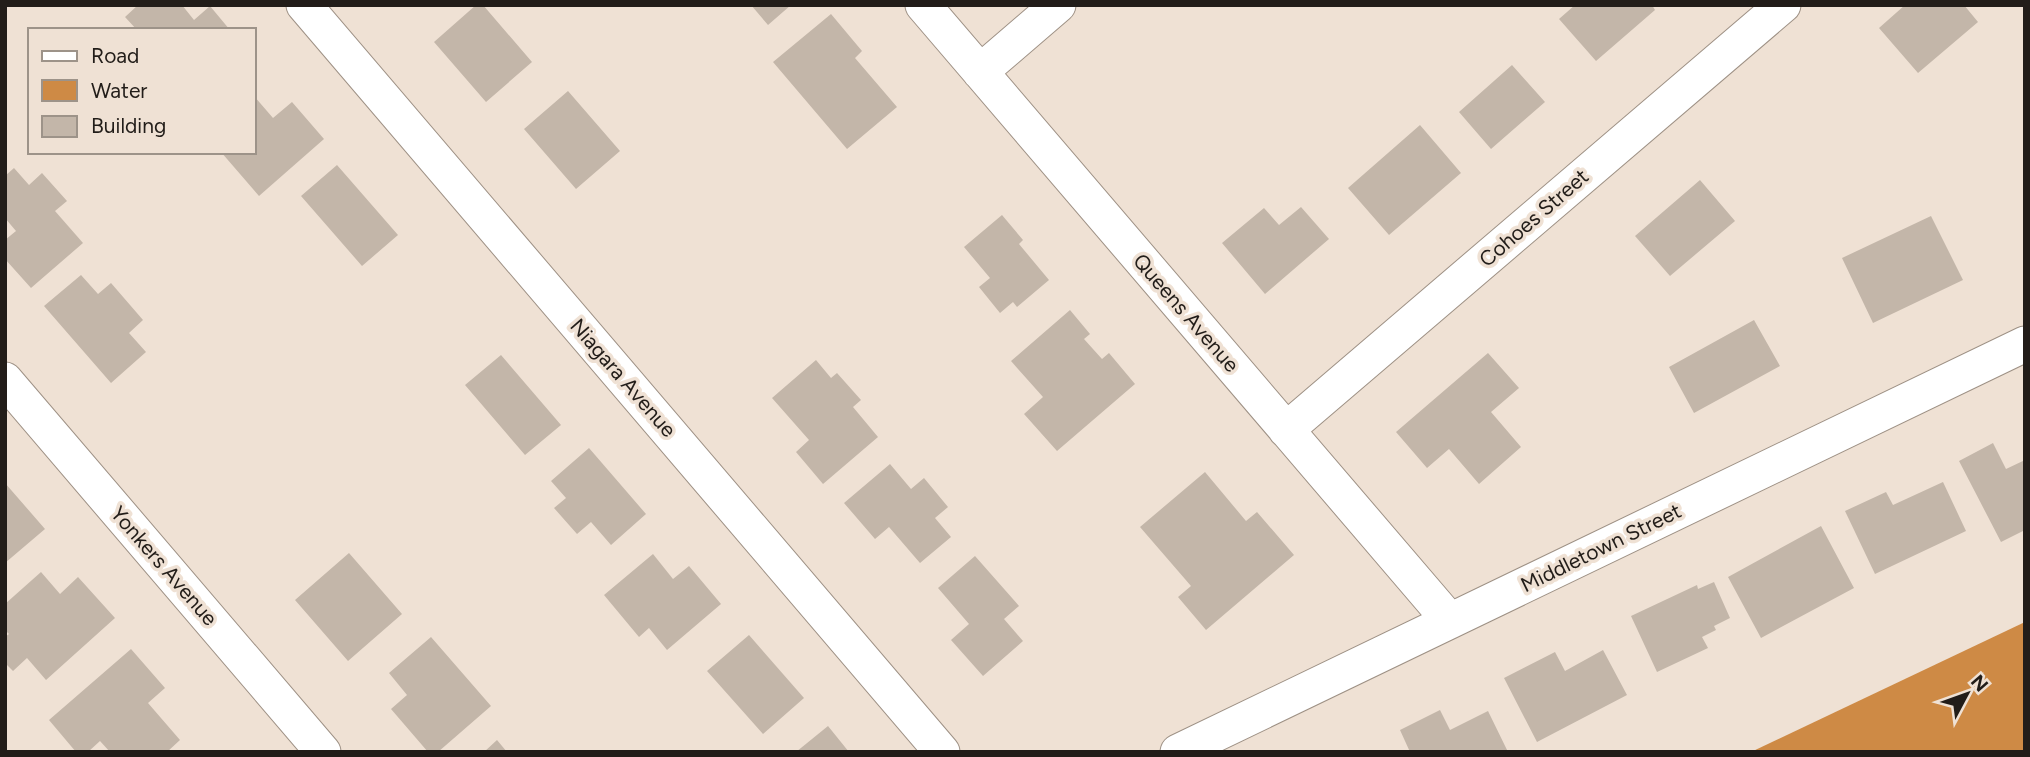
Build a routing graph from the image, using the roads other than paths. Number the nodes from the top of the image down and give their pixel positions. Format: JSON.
{"nodes":[{"id":1,"x":304,"y":5,"type":"edge"},
{"id":2,"x":923,"y":5,"type":"edge"},
{"id":3,"x":1058,"y":5,"type":"edge"},
{"id":4,"x":1783,"y":5,"type":"edge"},
{"id":5,"x":980,"y":72,"type":"junction"},
{"id":6,"x":2025,"y":344,"type":"edge"},
{"id":7,"x":5,"y":380,"type":"edge"},
{"id":8,"x":1286,"y":430,"type":"junction"},
{"id":9,"x":1450,"y":621,"type":"junction"},
{"id":10,"x":323,"y":752,"type":"edge"},
{"id":11,"x":942,"y":752,"type":"edge"},
{"id":12,"x":1178,"y":752,"type":"edge"}],
"edges":[{"from":1,"to":11,"type":"street","name":"Niagara Avenue"},
{"from":2,"to":5,"type":"street","name":"Queens Avenue"},
{"from":3,"to":5,"type":"street"},
{"from":4,"to":8,"type":"street","name":"Cohoes Street"},
{"from":5,"to":8,"type":"street","name":"Queens Avenue"},
{"from":6,"to":9,"type":"street","name":"Middletown Street"},
{"from":7,"to":10,"type":"street","name":"Yonkers Avenue"},
{"from":8,"to":9,"type":"street","name":"Queens Avenue"},
{"from":9,"to":12,"type":"street","name":"Middletown Street"}]}
